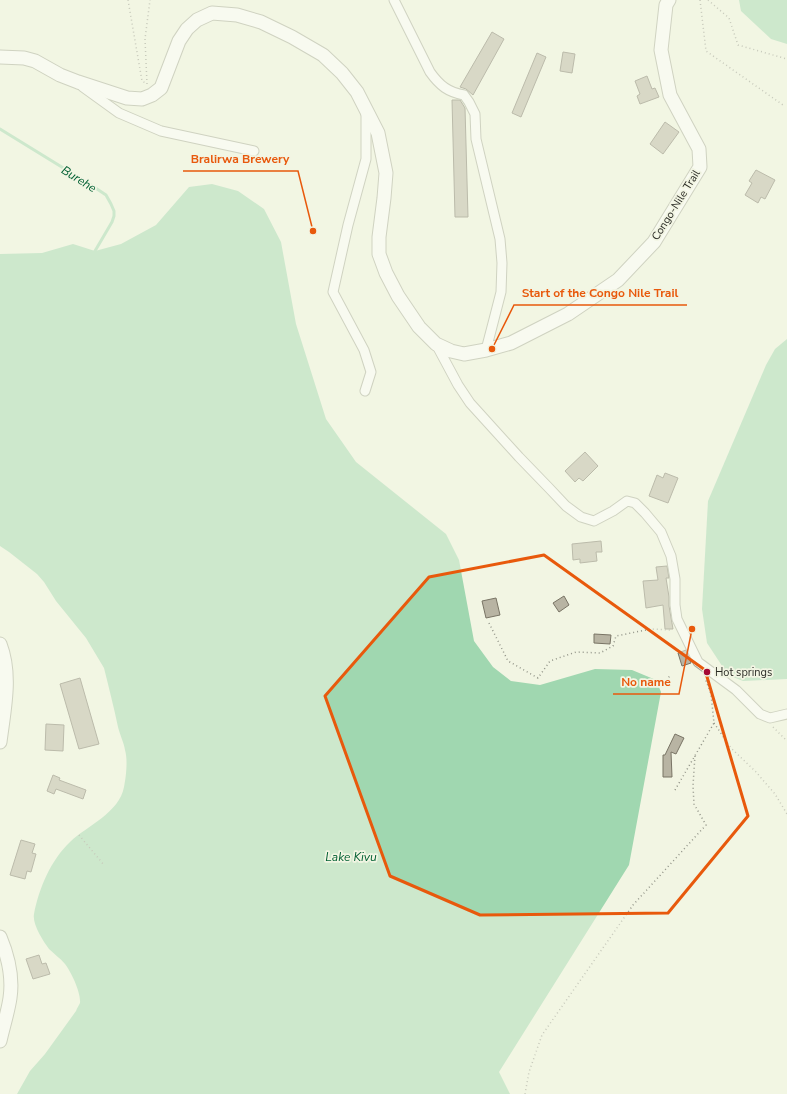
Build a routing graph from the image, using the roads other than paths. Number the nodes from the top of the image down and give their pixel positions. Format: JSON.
{"nodes":[{"id":1,"x":394,"y":0,"type":"edge"},
{"id":2,"x":668,"y":0,"type":"edge"},
{"id":3,"x":0,"y":57,"type":"edge"},
{"id":4,"x":78,"y":82,"type":"junction"},
{"id":5,"x":366,"y":109,"type":"junction"},
{"id":6,"x":254,"y":151,"type":"dead end"},
{"id":7,"x":436,"y":344,"type":"junction"},
{"id":8,"x":486,"y":350,"type":"junction"},
{"id":9,"x":365,"y":391,"type":"dead end"},
{"id":10,"x":0,"y":644,"type":"edge"},
{"id":11,"x":787,"y":714,"type":"edge"},
{"id":12,"x":0,"y":742,"type":"edge"},
{"id":13,"x":0,"y":937,"type":"edge"},
{"id":14,"x":0,"y":1041,"type":"edge"}],
"edges":[{"from":1,"to":8,"type":"street"},
{"from":2,"to":8,"type":"main road","name":"Congo-Nile Trail"},
{"from":3,"to":4,"type":"main road"},
{"from":4,"to":5,"type":"main road"},
{"from":4,"to":6,"type":"street"},
{"from":5,"to":7,"type":"main road"},
{"from":5,"to":9,"type":"street"},
{"from":7,"to":8,"type":"main road","name":"Congo-Nile Trail"},
{"from":7,"to":11,"type":"street"},
{"from":10,"to":12,"type":"main road"},
{"from":13,"to":14,"type":"main road"}]}
